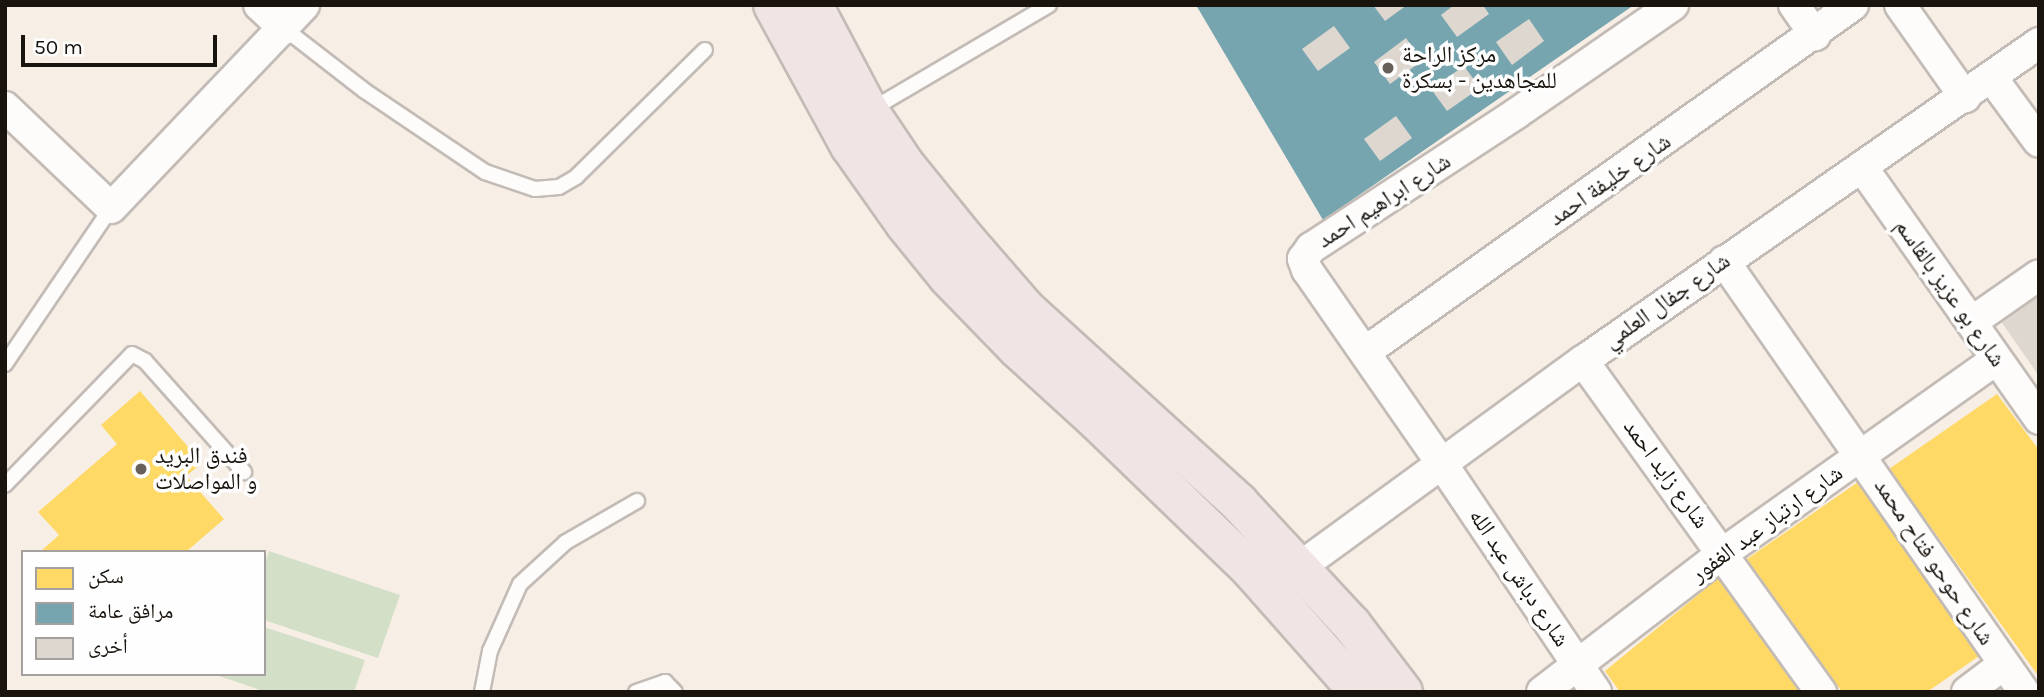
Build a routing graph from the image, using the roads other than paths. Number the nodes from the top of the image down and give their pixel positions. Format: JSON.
{"nodes":[{"id":1,"x":259,"y":5,"type":"edge"},
{"id":2,"x":304,"y":5,"type":"edge"},
{"id":3,"x":773,"y":5,"type":"edge"},
{"id":4,"x":813,"y":5,"type":"edge"},
{"id":5,"x":1049,"y":5,"type":"edge"},
{"id":6,"x":1673,"y":5,"type":"edge"},
{"id":7,"x":1794,"y":5,"type":"edge"},
{"id":8,"x":1853,"y":5,"type":"edge"},
{"id":9,"x":1900,"y":5,"type":"edge"},
{"id":10,"x":285,"y":29,"type":"junction"},
{"id":11,"x":1815,"y":34,"type":"junction"},
{"id":12,"x":2039,"y":43,"type":"edge"},
{"id":13,"x":705,"y":50,"type":"dead end"},
{"id":14,"x":1992,"y":78,"type":"junction"},
{"id":15,"x":1965,"y":97,"type":"junction"},
{"id":16,"x":5,"y":107,"type":"edge"},
{"id":17,"x":869,"y":111,"type":"junction"},
{"id":18,"x":2039,"y":142,"type":"edge"},
{"id":19,"x":1862,"y":167,"type":"junction"},
{"id":20,"x":111,"y":208,"type":"junction"},
{"id":21,"x":1724,"y":261,"type":"junction"},
{"id":22,"x":2039,"y":275,"type":"edge"},
{"id":23,"x":1973,"y":321,"type":"junction"},
{"id":24,"x":1365,"y":352,"type":"junction"},
{"id":25,"x":1996,"y":360,"type":"junction"},
{"id":26,"x":1583,"y":361,"type":"junction"},
{"id":27,"x":5,"y":364,"type":"edge"},
{"id":28,"x":2039,"y":419,"type":"edge"},
{"id":29,"x":1862,"y":456,"type":"junction"},
{"id":30,"x":1443,"y":464,"type":"junction"},
{"id":31,"x":244,"y":472,"type":"dead end"},
{"id":32,"x":5,"y":485,"type":"edge"},
{"id":33,"x":637,"y":500,"type":"dead end"},
{"id":34,"x":1723,"y":553,"type":"junction"},
{"id":35,"x":1300,"y":567,"type":"junction"},
{"id":36,"x":2004,"y":664,"type":"junction"},
{"id":37,"x":1579,"y":666,"type":"junction"},
{"id":38,"x":482,"y":692,"type":"edge"},
{"id":39,"x":636,"y":692,"type":"edge"},
{"id":40,"x":676,"y":692,"type":"edge"},
{"id":41,"x":1359,"y":692,"type":"edge"},
{"id":42,"x":1403,"y":692,"type":"edge"},
{"id":43,"x":1542,"y":692,"type":"edge"},
{"id":44,"x":1596,"y":692,"type":"edge"},
{"id":45,"x":1821,"y":692,"type":"edge"},
{"id":46,"x":1967,"y":692,"type":"edge"},
{"id":47,"x":2024,"y":692,"type":"edge"}],
"edges":[{"from":1,"to":10,"type":"street"},
{"from":2,"to":10,"type":"street"},
{"from":3,"to":41,"type":"main road"},
{"from":4,"to":17,"type":"main road"},
{"from":5,"to":17,"type":"lane"},
{"from":6,"to":24,"type":"street","name":"شارع ابراهيم احمد"},
{"from":7,"to":11,"type":"street"},
{"from":8,"to":11,"type":"street","name":"شارع خليفة احمد"},
{"from":9,"to":15,"type":"street"},
{"from":10,"to":13,"type":"lane"},
{"from":10,"to":20,"type":"street"},
{"from":11,"to":24,"type":"street","name":"شارع خليفة احمد"},
{"from":12,"to":14,"type":"street","name":"شارع جفال العلمي"},
{"from":14,"to":15,"type":"street","name":"شارع جفال العلمي"},
{"from":14,"to":18,"type":"street"},
{"from":15,"to":19,"type":"street","name":"شارع جفال العلمي"},
{"from":16,"to":20,"type":"street"},
{"from":17,"to":35,"type":"main road"},
{"from":19,"to":21,"type":"street","name":"شارع جفال العلمي"},
{"from":19,"to":23,"type":"street","name":"شارع بو عزيز بالقاسم"},
{"from":20,"to":27,"type":"lane"},
{"from":21,"to":26,"type":"street","name":"شارع جفال العلمي"},
{"from":21,"to":29,"type":"street","name":"شارع حوحو فتاح محمد"},
{"from":22,"to":23,"type":"street"},
{"from":23,"to":25,"type":"street","name":"شارع بو عزيز بالقاسم"},
{"from":24,"to":30,"type":"street","name":"شارع ابراهيم احمد"},
{"from":25,"to":28,"type":"street","name":"شارع بو عزيز بالقاسم"},
{"from":25,"to":29,"type":"street","name":"شارع ارتباز عبد الغفور"},
{"from":26,"to":30,"type":"street","name":"شارع جفال العلمي"},
{"from":26,"to":34,"type":"street","name":"شارع زايد احمد"},
{"from":29,"to":34,"type":"street","name":"شارع ارتباز عبد الغفور"},
{"from":29,"to":36,"type":"street","name":"شارع حوحو فتاح محمد"},
{"from":30,"to":35,"type":"street","name":"شارع جفال العلمي"},
{"from":30,"to":37,"type":"street","name":"شارع دباش عبد الله"},
{"from":31,"to":32,"type":"lane"},
{"from":33,"to":38,"type":"lane"},
{"from":34,"to":37,"type":"street","name":"شارع ارتباز عبد الغفور"},
{"from":34,"to":45,"type":"street","name":"شارع زايد احمد"},
{"from":35,"to":42,"type":"main road"},
{"from":36,"to":46,"type":"street"},
{"from":36,"to":47,"type":"street","name":"شارع حوحو فتاح محمد"},
{"from":37,"to":43,"type":"street","name":"شارع ارتباز عبد الغفور"},
{"from":37,"to":44,"type":"street","name":"شارع دباش عبد الله"},
{"from":39,"to":40,"type":"lane"}]}
